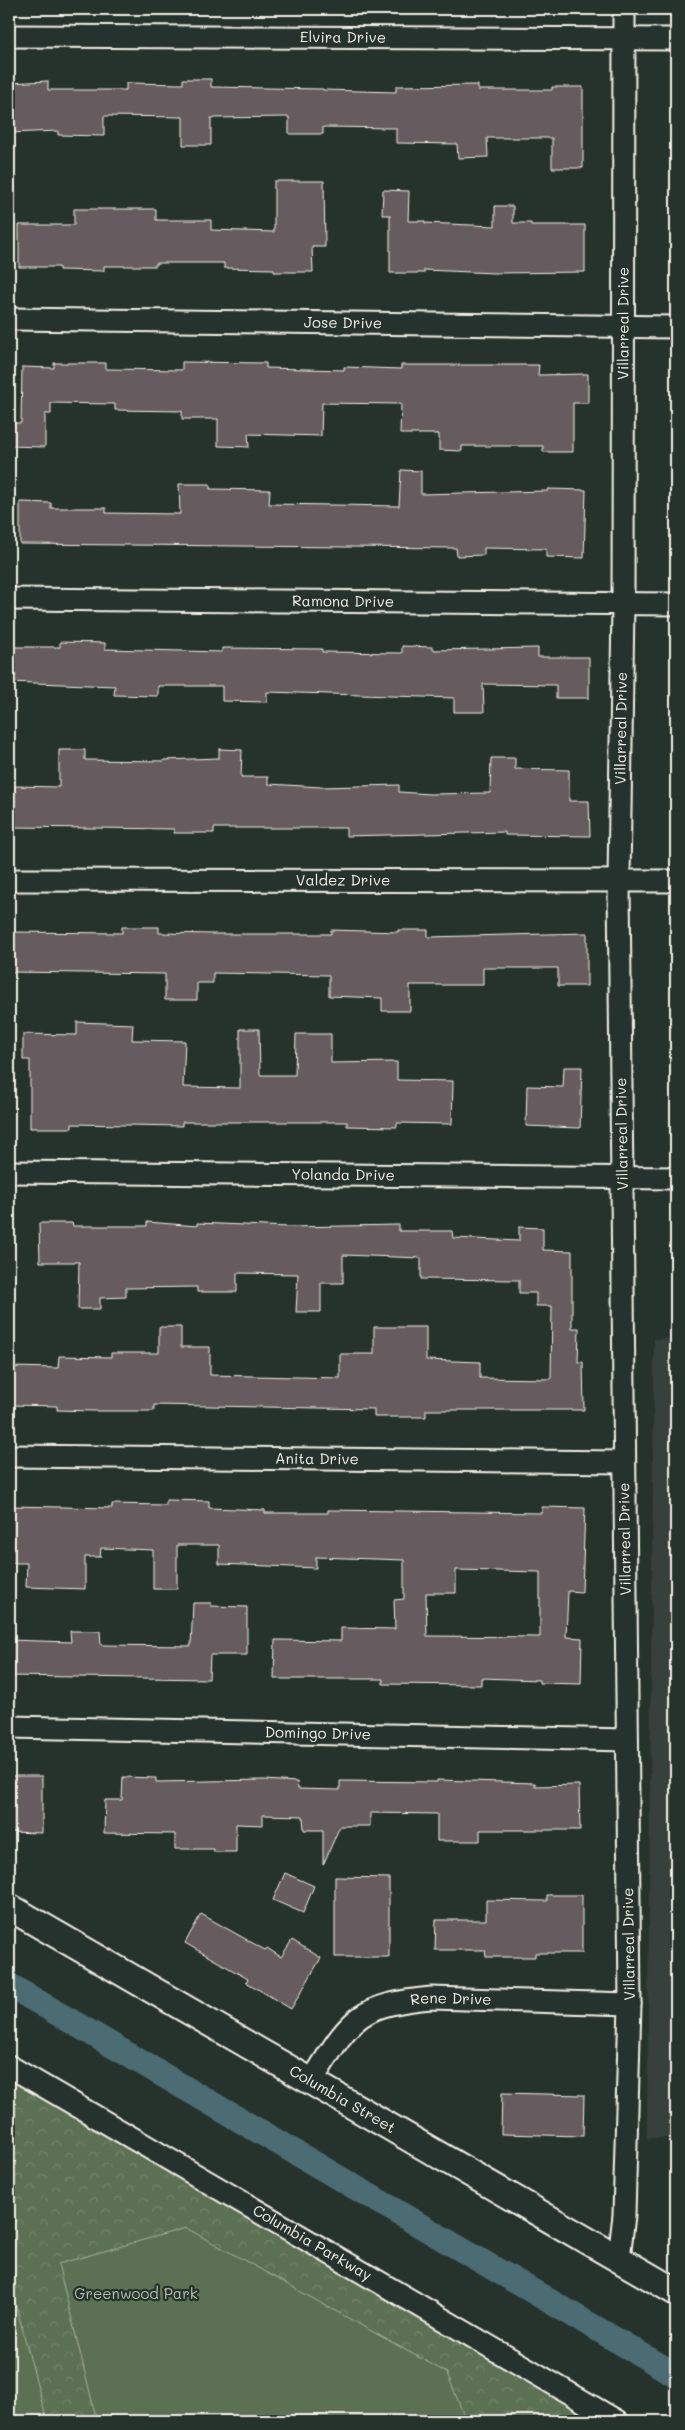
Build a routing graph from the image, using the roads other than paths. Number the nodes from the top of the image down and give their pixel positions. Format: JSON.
{"nodes":[{"id":1,"x":624,"y":9,"type":"edge"},
{"id":2,"x":9,"y":36,"type":"edge"},
{"id":3,"x":625,"y":38,"type":"junction"},
{"id":4,"x":676,"y":39,"type":"edge"},
{"id":5,"x":9,"y":319,"type":"edge"},
{"id":6,"x":624,"y":327,"type":"junction"},
{"id":7,"x":676,"y":328,"type":"edge"},
{"id":8,"x":9,"y":599,"type":"edge"},
{"id":9,"x":623,"y":604,"type":"junction"},
{"id":10,"x":676,"y":604,"type":"edge"},
{"id":11,"x":9,"y":880,"type":"edge"},
{"id":12,"x":619,"y":881,"type":"junction"},
{"id":13,"x":676,"y":881,"type":"edge"},
{"id":14,"x":9,"y":1172,"type":"edge"},
{"id":15,"x":622,"y":1178,"type":"junction"},
{"id":16,"x":676,"y":1178,"type":"edge"},
{"id":17,"x":9,"y":1456,"type":"edge"},
{"id":18,"x":624,"y":1462,"type":"junction"},
{"id":19,"x":9,"y":1726,"type":"edge"},
{"id":20,"x":627,"y":1740,"type":"junction"},
{"id":21,"x":9,"y":1907,"type":"edge"},
{"id":22,"x":630,"y":2004,"type":"junction"},
{"id":23,"x":9,"y":2066,"type":"edge"},
{"id":24,"x":311,"y":2082,"type":"junction"},
{"id":25,"x":619,"y":2258,"type":"junction"},
{"id":26,"x":676,"y":2292,"type":"edge"},
{"id":27,"x":617,"y":2421,"type":"edge"}],
"edges":[{"from":1,"to":3,"type":"street","name":"Villarreal Drive"},
{"from":2,"to":3,"type":"street","name":"Elvira Drive"},
{"from":3,"to":4,"type":"street","name":"Elvira Drive"},
{"from":3,"to":6,"type":"street","name":"Villarreal Drive"},
{"from":5,"to":6,"type":"street","name":"Jose Drive"},
{"from":6,"to":7,"type":"street","name":"Jose Drive"},
{"from":6,"to":9,"type":"street","name":"Villarreal Drive"},
{"from":8,"to":9,"type":"street","name":"Ramona Drive"},
{"from":9,"to":10,"type":"street","name":"Ramona Drive"},
{"from":9,"to":12,"type":"street","name":"Villarreal Drive"},
{"from":11,"to":12,"type":"street","name":"Valdez Drive"},
{"from":12,"to":13,"type":"street","name":"Valdez Drive"},
{"from":12,"to":15,"type":"street","name":"Villarreal Drive"},
{"from":14,"to":15,"type":"street","name":"Yolanda Drive"},
{"from":15,"to":16,"type":"street","name":"Yolanda Drive"},
{"from":15,"to":18,"type":"street","name":"Villarreal Drive"},
{"from":17,"to":18,"type":"street","name":"Anita Drive"},
{"from":18,"to":20,"type":"street","name":"Villarreal Drive"},
{"from":19,"to":20,"type":"street","name":"Domingo Drive"},
{"from":20,"to":22,"type":"street","name":"Villarreal Drive"},
{"from":21,"to":24,"type":"street","name":"Columbia Street"},
{"from":22,"to":24,"type":"street","name":"Rene Drive"},
{"from":22,"to":25,"type":"street","name":"Villarreal Drive"},
{"from":23,"to":27,"type":"street","name":"Columbia Parkway"},
{"from":24,"to":25,"type":"street","name":"Columbia Street"},
{"from":25,"to":26,"type":"street","name":"Columbia Street"}]}
